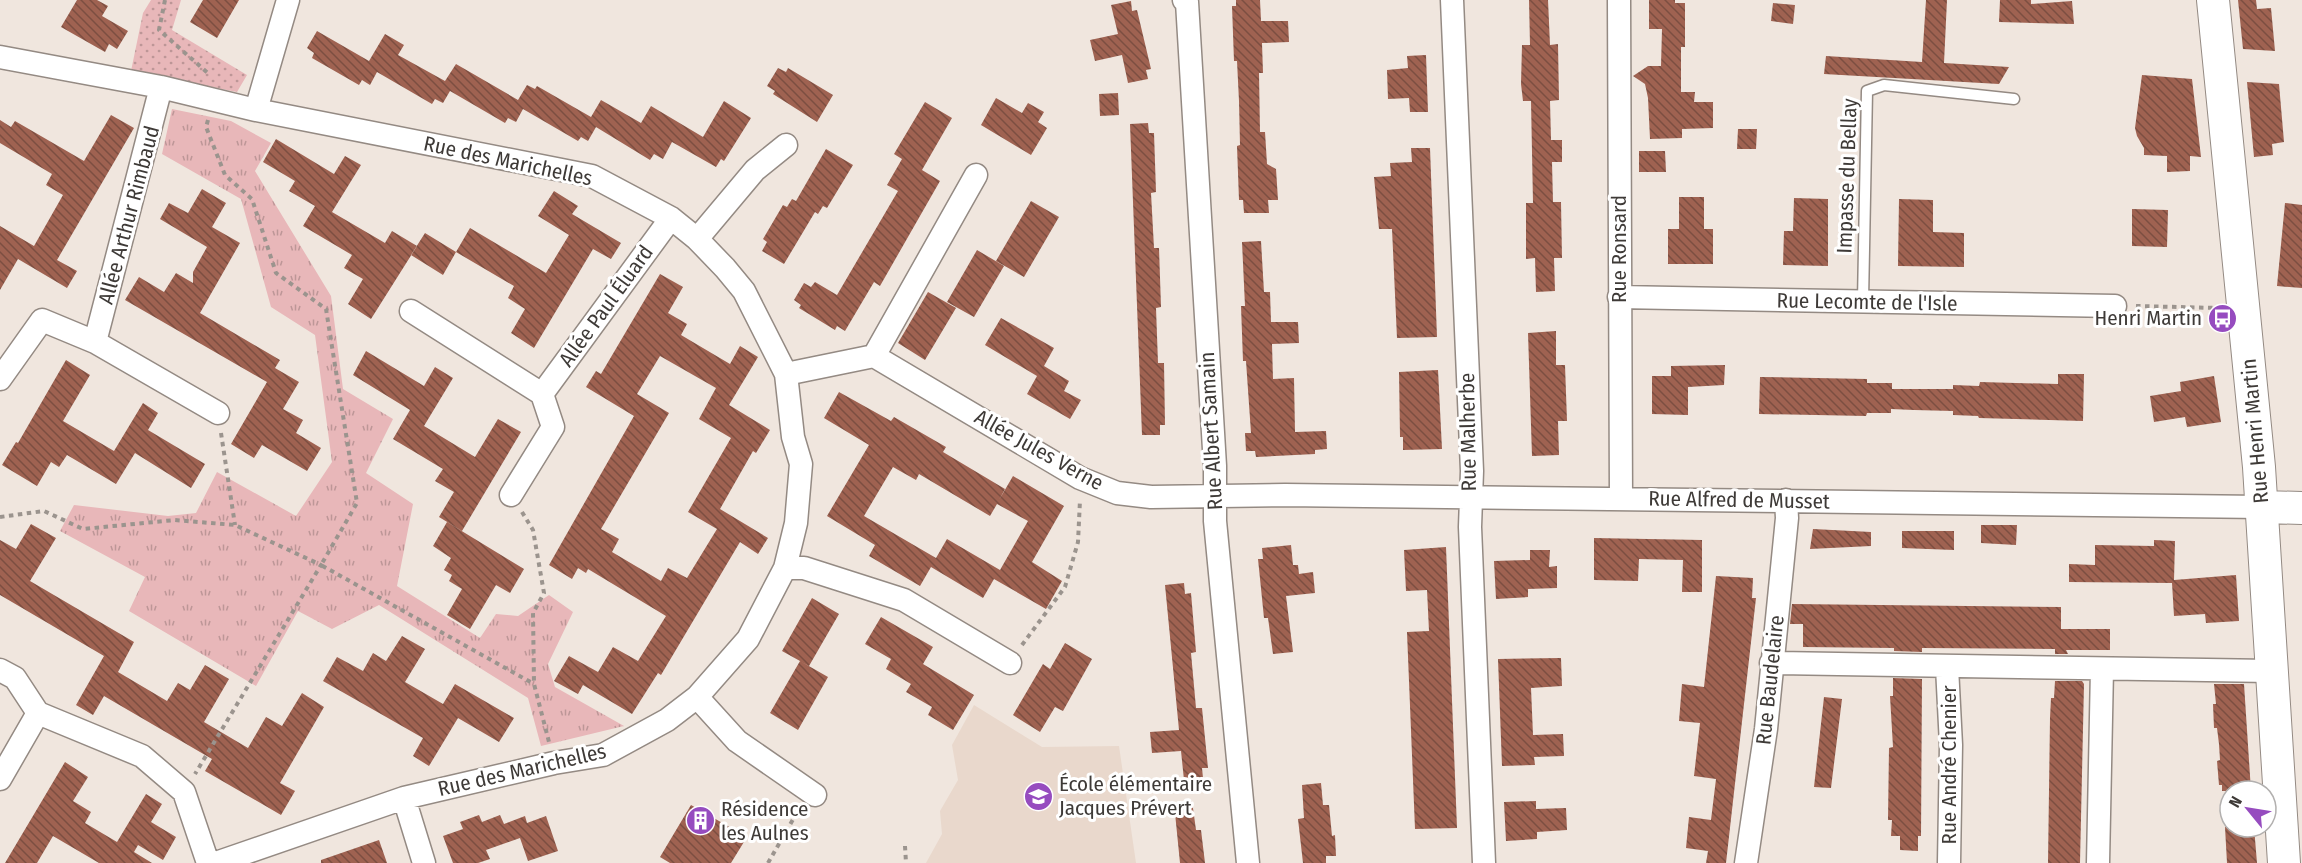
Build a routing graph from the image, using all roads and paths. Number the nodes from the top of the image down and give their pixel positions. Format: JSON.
{"nodes":[{"id":1,"x":165,"y":0,"type":"edge"},
{"id":2,"x":288,"y":0,"type":"edge"},
{"id":3,"x":1184,"y":0,"type":"edge"},
{"id":4,"x":1452,"y":0,"type":"edge"},
{"id":5,"x":1619,"y":0,"type":"edge"},
{"id":6,"x":2213,"y":0,"type":"edge"},
{"id":7,"x":0,"y":57,"type":"edge"},
{"id":8,"x":161,"y":87,"type":"junction"},
{"id":9,"x":212,"y":99,"type":"junction"},
{"id":10,"x":2013,"y":99,"type":"dead end"},
{"id":11,"x":256,"y":110,"type":"junction"},
{"id":12,"x":786,"y":145,"type":"dead end"},
{"id":13,"x":976,"y":175,"type":"dead end"},
{"id":14,"x":670,"y":218,"type":"junction"},
{"id":15,"x":697,"y":239,"type":"junction"},
{"id":16,"x":1619,"y":297,"type":"junction"},
{"id":17,"x":1863,"y":301,"type":"junction"},
{"id":18,"x":2243,"y":304,"type":"junction"},
{"id":19,"x":2115,"y":306,"type":"joint"},
{"id":20,"x":411,"y":310,"type":"dead end"},
{"id":21,"x":95,"y":342,"type":"junction"},
{"id":22,"x":874,"y":356,"type":"junction"},
{"id":23,"x":786,"y":374,"type":"junction"},
{"id":24,"x":0,"y":380,"type":"edge"},
{"id":25,"x":542,"y":394,"type":"junction"},
{"id":26,"x":218,"y":413,"type":"joint"},
{"id":27,"x":1080,"y":478,"type":"junction"},
{"id":28,"x":511,"y":495,"type":"joint"},
{"id":29,"x":1217,"y":497,"type":"junction"},
{"id":30,"x":1469,"y":498,"type":"junction"},
{"id":31,"x":1620,"y":499,"type":"junction"},
{"id":32,"x":1786,"y":500,"type":"junction"},
{"id":33,"x":2262,"y":507,"type":"junction"},
{"id":34,"x":2302,"y":508,"type":"edge"},
{"id":35,"x":0,"y":518,"type":"edge"},
{"id":36,"x":235,"y":525,"type":"junction"},
{"id":37,"x":321,"y":565,"type":"junction"},
{"id":38,"x":785,"y":568,"type":"junction"},
{"id":39,"x":1010,"y":663,"type":"joint"},
{"id":40,"x":1771,"y":663,"type":"junction"},
{"id":41,"x":1947,"y":667,"type":"junction"},
{"id":42,"x":2102,"y":669,"type":"junction"},
{"id":43,"x":0,"y":670,"type":"edge"},
{"id":44,"x":2270,"y":671,"type":"junction"},
{"id":45,"x":534,"y":684,"type":"junction"},
{"id":46,"x":697,"y":697,"type":"junction"},
{"id":47,"x":38,"y":713,"type":"junction"},
{"id":48,"x":554,"y":763,"type":"junction"},
{"id":49,"x":0,"y":779,"type":"edge"},
{"id":50,"x":184,"y":792,"type":"junction"},
{"id":51,"x":812,"y":793,"type":"joint"},
{"id":52,"x":404,"y":798,"type":"junction"},
{"id":53,"x":905,"y":846,"type":"dead end"},
{"id":54,"x":1753,"y":862,"type":"edge"},
{"id":55,"x":208,"y":863,"type":"edge"},
{"id":56,"x":216,"y":863,"type":"edge"},
{"id":57,"x":424,"y":863,"type":"edge"},
{"id":58,"x":768,"y":863,"type":"edge"},
{"id":59,"x":906,"y":863,"type":"edge"},
{"id":60,"x":1248,"y":863,"type":"edge"},
{"id":61,"x":1484,"y":863,"type":"edge"},
{"id":62,"x":1949,"y":863,"type":"edge"},
{"id":63,"x":2098,"y":863,"type":"edge"},
{"id":64,"x":2284,"y":863,"type":"edge"}],
"edges":[{"from":1,"to":9,"type":"path"},
{"from":2,"to":11,"type":"street"},
{"from":3,"to":29,"type":"street","name":"Rue Albert Samain"},
{"from":4,"to":30,"type":"street","name":"Rue Malherbe"},
{"from":5,"to":16,"type":"street","name":"Rue Ronsard"},
{"from":6,"to":18,"type":"street","name":"Rue Henri Martin"},
{"from":7,"to":8,"type":"street","name":"Rue des Marichelles"},
{"from":8,"to":9,"type":"street","name":"Rue des Marichelles"},
{"from":8,"to":21,"type":"street","name":"Allée Arthur Rimbaud"},
{"from":9,"to":11,"type":"street","name":"Rue des Marichelles"},
{"from":9,"to":37,"type":"path"},
{"from":10,"to":17,"type":"lane","name":"Impasse du Bellay"},
{"from":11,"to":14,"type":"street","name":"Rue des Marichelles"},
{"from":12,"to":15,"type":"street"},
{"from":13,"to":22,"type":"street"},
{"from":14,"to":15,"type":"street","name":"Rue des Marichelles"},
{"from":14,"to":25,"type":"street","name":"Allée Paul Éluard"},
{"from":15,"to":23,"type":"street","name":"Rue des Marichelles"},
{"from":16,"to":17,"type":"street","name":"Rue Lecomte de l'Isle"},
{"from":16,"to":31,"type":"street","name":"Rue Ronsard"},
{"from":17,"to":19,"type":"street","name":"Rue Lecomte de l'Isle"},
{"from":18,"to":19,"type":"path"},
{"from":18,"to":33,"type":"street","name":"Rue Henri Martin"},
{"from":20,"to":25,"type":"street"},
{"from":21,"to":24,"type":"street"},
{"from":21,"to":26,"type":"street"},
{"from":22,"to":23,"type":"street"},
{"from":22,"to":27,"type":"street","name":"Allée Jules Verne"},
{"from":23,"to":38,"type":"street","name":"Rue des Marichelles"},
{"from":25,"to":28,"type":"street"},
{"from":26,"to":36,"type":"path"},
{"from":27,"to":29,"type":"street","name":"Allée Jules Verne"},
{"from":27,"to":39,"type":"path"},
{"from":28,"to":45,"type":"path"},
{"from":29,"to":30,"type":"street","name":"Rue Alfred de Musset"},
{"from":29,"to":60,"type":"street","name":"Rue Albert Samain"},
{"from":30,"to":31,"type":"street","name":"Rue Alfred de Musset"},
{"from":30,"to":61,"type":"street","name":"Rue Malherbe"},
{"from":31,"to":32,"type":"street","name":"Rue Alfred de Musset"},
{"from":32,"to":33,"type":"street","name":"Rue Alfred de Musset"},
{"from":32,"to":40,"type":"street","name":"Rue Baudelaire"},
{"from":33,"to":34,"type":"street"},
{"from":33,"to":44,"type":"street","name":"Rue Henri Martin"},
{"from":35,"to":36,"type":"path"},
{"from":36,"to":37,"type":"path"},
{"from":37,"to":45,"type":"path"},
{"from":37,"to":50,"type":"path"},
{"from":38,"to":39,"type":"street"},
{"from":38,"to":46,"type":"street","name":"Rue des Marichelles"},
{"from":40,"to":41,"type":"street"},
{"from":40,"to":54,"type":"street","name":"Rue Baudelaire"},
{"from":41,"to":42,"type":"street"},
{"from":41,"to":62,"type":"street","name":"Rue André Chenier"},
{"from":42,"to":44,"type":"street"},
{"from":42,"to":63,"type":"street"},
{"from":43,"to":47,"type":"street"},
{"from":44,"to":64,"type":"street","name":"Rue Henri Martin"},
{"from":45,"to":48,"type":"path"},
{"from":46,"to":48,"type":"street","name":"Rue des Marichelles"},
{"from":46,"to":51,"type":"street"},
{"from":47,"to":49,"type":"street"},
{"from":47,"to":50,"type":"street"},
{"from":48,"to":52,"type":"street","name":"Rue des Marichelles"},
{"from":50,"to":55,"type":"street"},
{"from":51,"to":58,"type":"path"},
{"from":52,"to":56,"type":"street","name":"Rue des Marichelles"},
{"from":52,"to":57,"type":"street"},
{"from":53,"to":59,"type":"path"}]}
